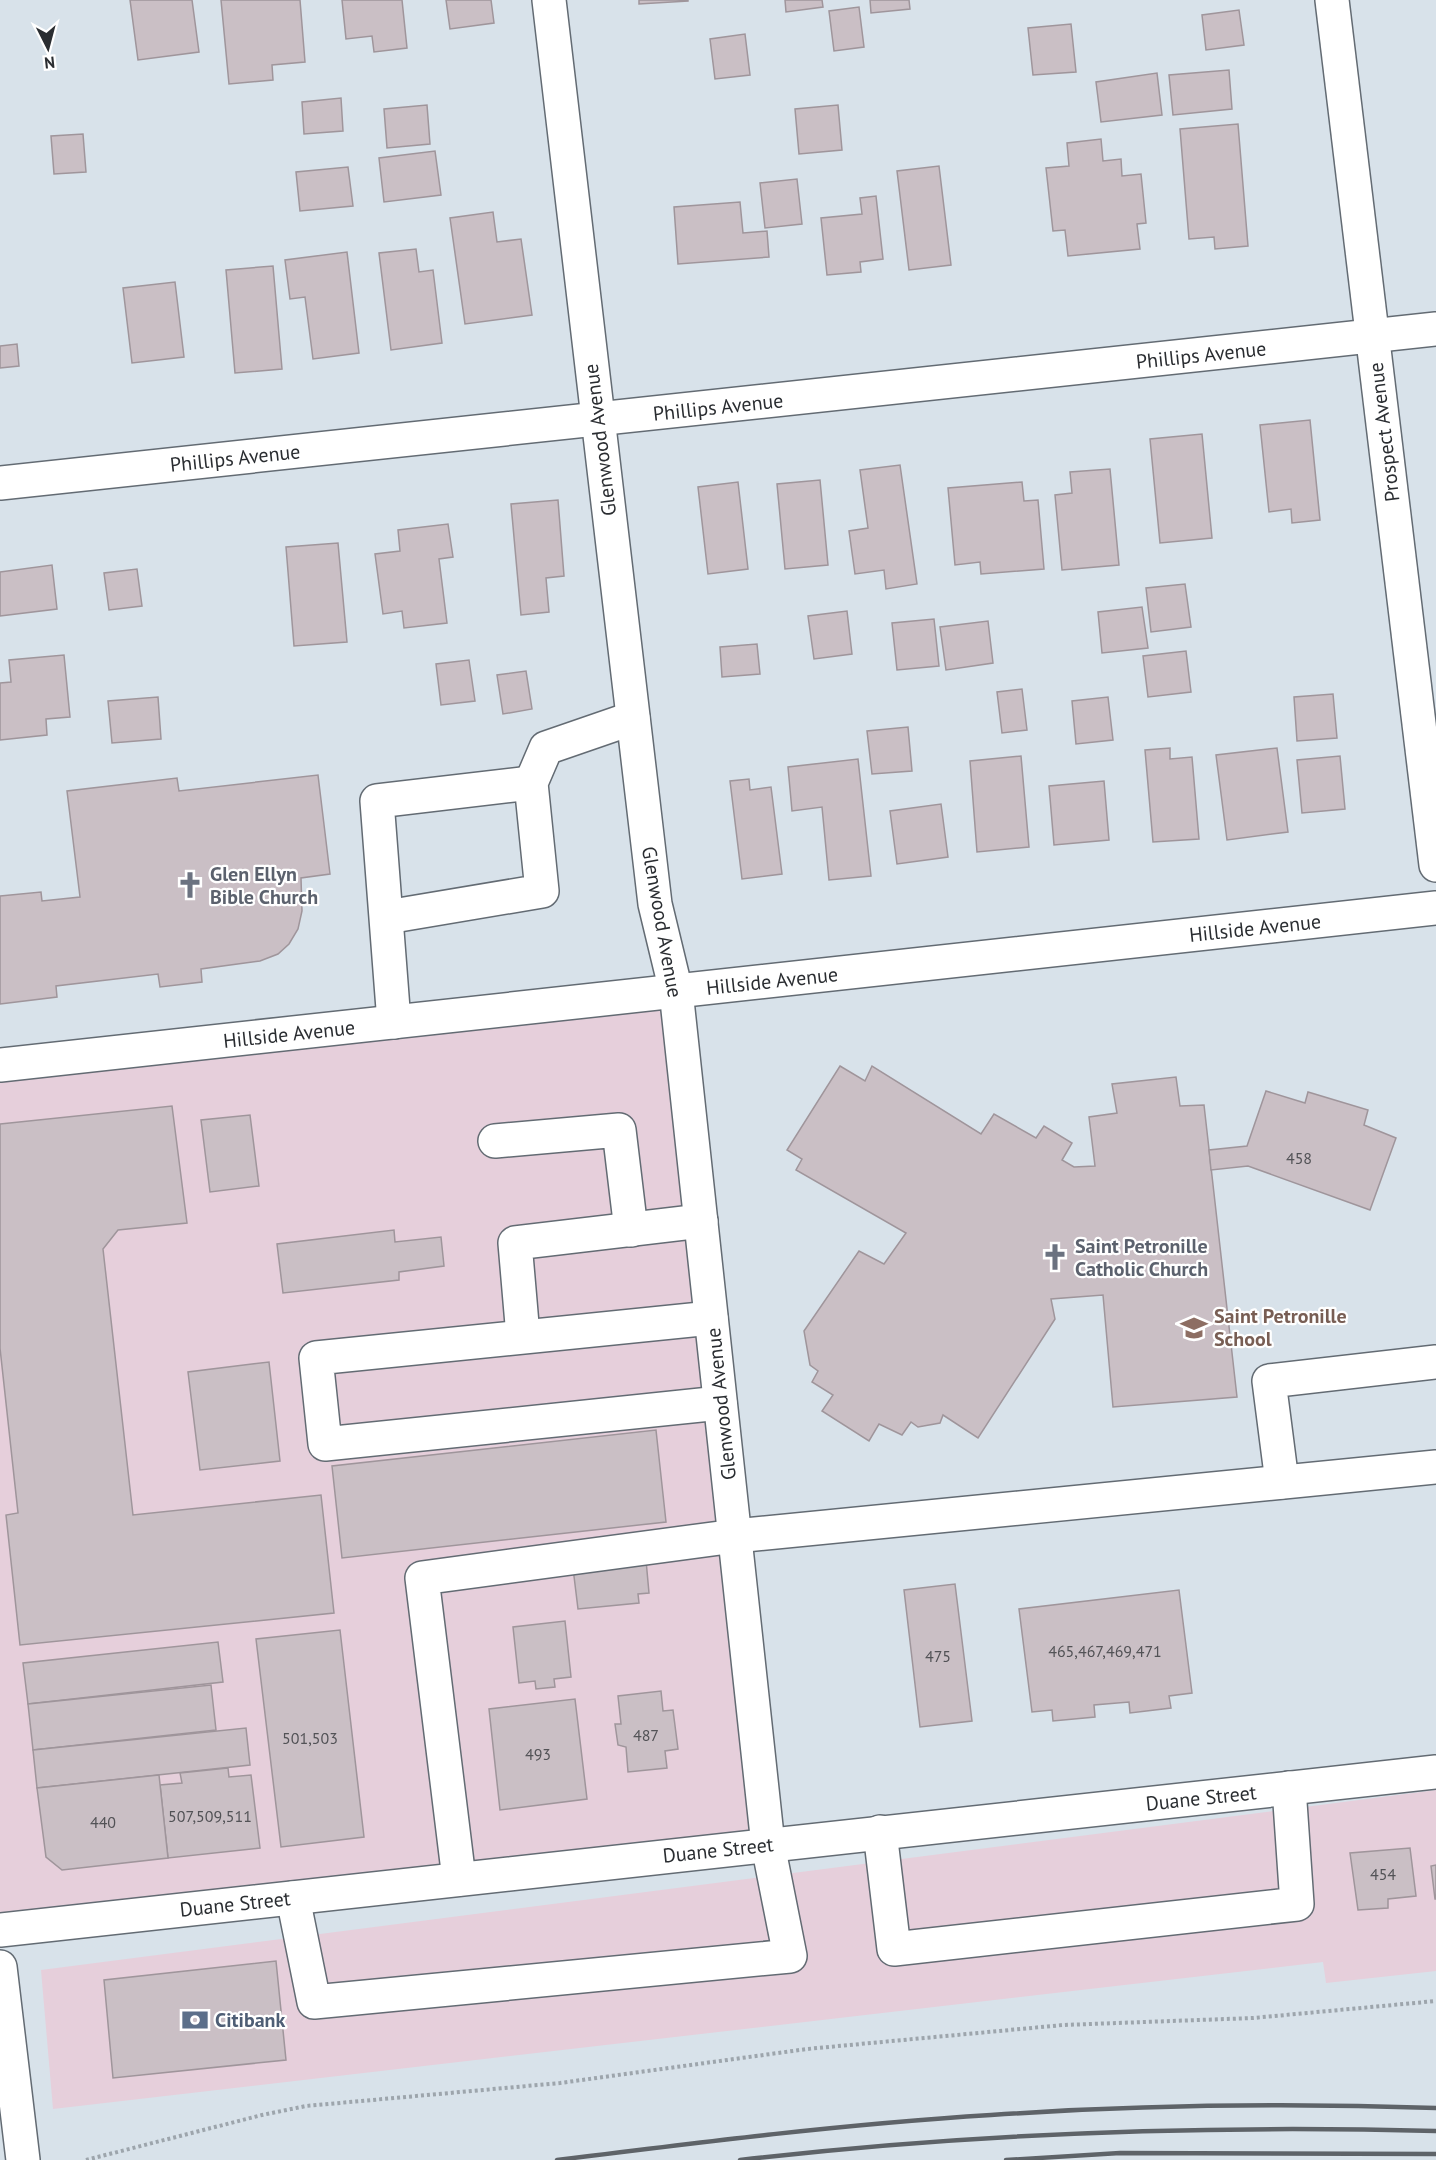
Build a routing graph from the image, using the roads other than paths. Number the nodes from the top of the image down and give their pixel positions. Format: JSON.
{"nodes":[{"id":1,"x":549,"y":0,"type":"edge"},
{"id":2,"x":1332,"y":0,"type":"edge"},
{"id":3,"x":1436,"y":329,"type":"edge"},
{"id":4,"x":1373,"y":336,"type":"junction"},
{"id":5,"x":598,"y":419,"type":"junction"},
{"id":6,"x":0,"y":483,"type":"edge"},
{"id":7,"x":633,"y":718,"type":"junction"},
{"id":8,"x":531,"y":783,"type":"junction"},
{"id":9,"x":1436,"y":865,"type":"edge"},
{"id":10,"x":1436,"y":908,"type":"edge"},
{"id":11,"x":387,"y":917,"type":"junction"},
{"id":12,"x":675,"y":991,"type":"junction"},
{"id":13,"x":394,"y":1022,"type":"junction"},
{"id":14,"x":0,"y":1065,"type":"edge"},
{"id":15,"x":495,"y":1141,"type":"dead end"},
{"id":16,"x":701,"y":1221,"type":"junction"},
{"id":17,"x":631,"y":1230,"type":"junction"},
{"id":18,"x":711,"y":1318,"type":"junction"},
{"id":19,"x":523,"y":1336,"type":"junction"},
{"id":20,"x":1436,"y":1362,"type":"edge"},
{"id":21,"x":720,"y":1403,"type":"junction"},
{"id":22,"x":1436,"y":1467,"type":"edge"},
{"id":23,"x":1282,"y":1482,"type":"junction"},
{"id":24,"x":735,"y":1536,"type":"junction"},
{"id":25,"x":1436,"y":1772,"type":"edge"},
{"id":26,"x":1289,"y":1788,"type":"junction"},
{"id":27,"x":880,"y":1832,"type":"junction"},
{"id":28,"x":768,"y":1845,"type":"junction"},
{"id":29,"x":459,"y":1879,"type":"junction"},
{"id":30,"x":293,"y":1898,"type":"junction"},
{"id":31,"x":0,"y":1930,"type":"edge"},
{"id":32,"x":0,"y":1967,"type":"edge"},
{"id":33,"x":23,"y":2160,"type":"edge"}],
"edges":[{"from":1,"to":5,"type":"street","name":"Glenwood Avenue"},
{"from":2,"to":4,"type":"street","name":"Prospect Avenue"},
{"from":3,"to":4,"type":"street","name":"Phillips Avenue"},
{"from":4,"to":5,"type":"street","name":"Phillips Avenue"},
{"from":4,"to":9,"type":"street","name":"Prospect Avenue"},
{"from":5,"to":6,"type":"street","name":"Phillips Avenue"},
{"from":5,"to":7,"type":"street","name":"Glenwood Avenue"},
{"from":7,"to":8,"type":"street"},
{"from":7,"to":12,"type":"street","name":"Glenwood Avenue"},
{"from":8,"to":11,"type":"street"},
{"from":8,"to":11,"type":"street"},
{"from":10,"to":12,"type":"street","name":"Hillside Avenue"},
{"from":11,"to":13,"type":"street"},
{"from":12,"to":13,"type":"street","name":"Hillside Avenue"},
{"from":12,"to":16,"type":"street","name":"Glenwood Avenue"},
{"from":13,"to":14,"type":"street","name":"Hillside Avenue"},
{"from":15,"to":17,"type":"street"},
{"from":16,"to":17,"type":"street"},
{"from":16,"to":18,"type":"street","name":"Glenwood Avenue"},
{"from":17,"to":19,"type":"street"},
{"from":18,"to":19,"type":"street"},
{"from":18,"to":21,"type":"street","name":"Glenwood Avenue"},
{"from":19,"to":21,"type":"street"},
{"from":20,"to":23,"type":"street"},
{"from":21,"to":24,"type":"street","name":"Glenwood Avenue"},
{"from":22,"to":23,"type":"street"},
{"from":23,"to":24,"type":"street"},
{"from":24,"to":28,"type":"street","name":"Glenwood Avenue"},
{"from":24,"to":29,"type":"street"},
{"from":25,"to":26,"type":"street","name":"Duane Street"},
{"from":26,"to":27,"type":"street","name":"Duane Street"},
{"from":26,"to":27,"type":"street"},
{"from":27,"to":28,"type":"street","name":"Duane Street"},
{"from":28,"to":29,"type":"street","name":"Duane Street"},
{"from":28,"to":30,"type":"street","name":"Glenwood Avenue"},
{"from":29,"to":30,"type":"street","name":"Duane Street"},
{"from":30,"to":31,"type":"street","name":"Duane Street"},
{"from":32,"to":33,"type":"street"}]}
